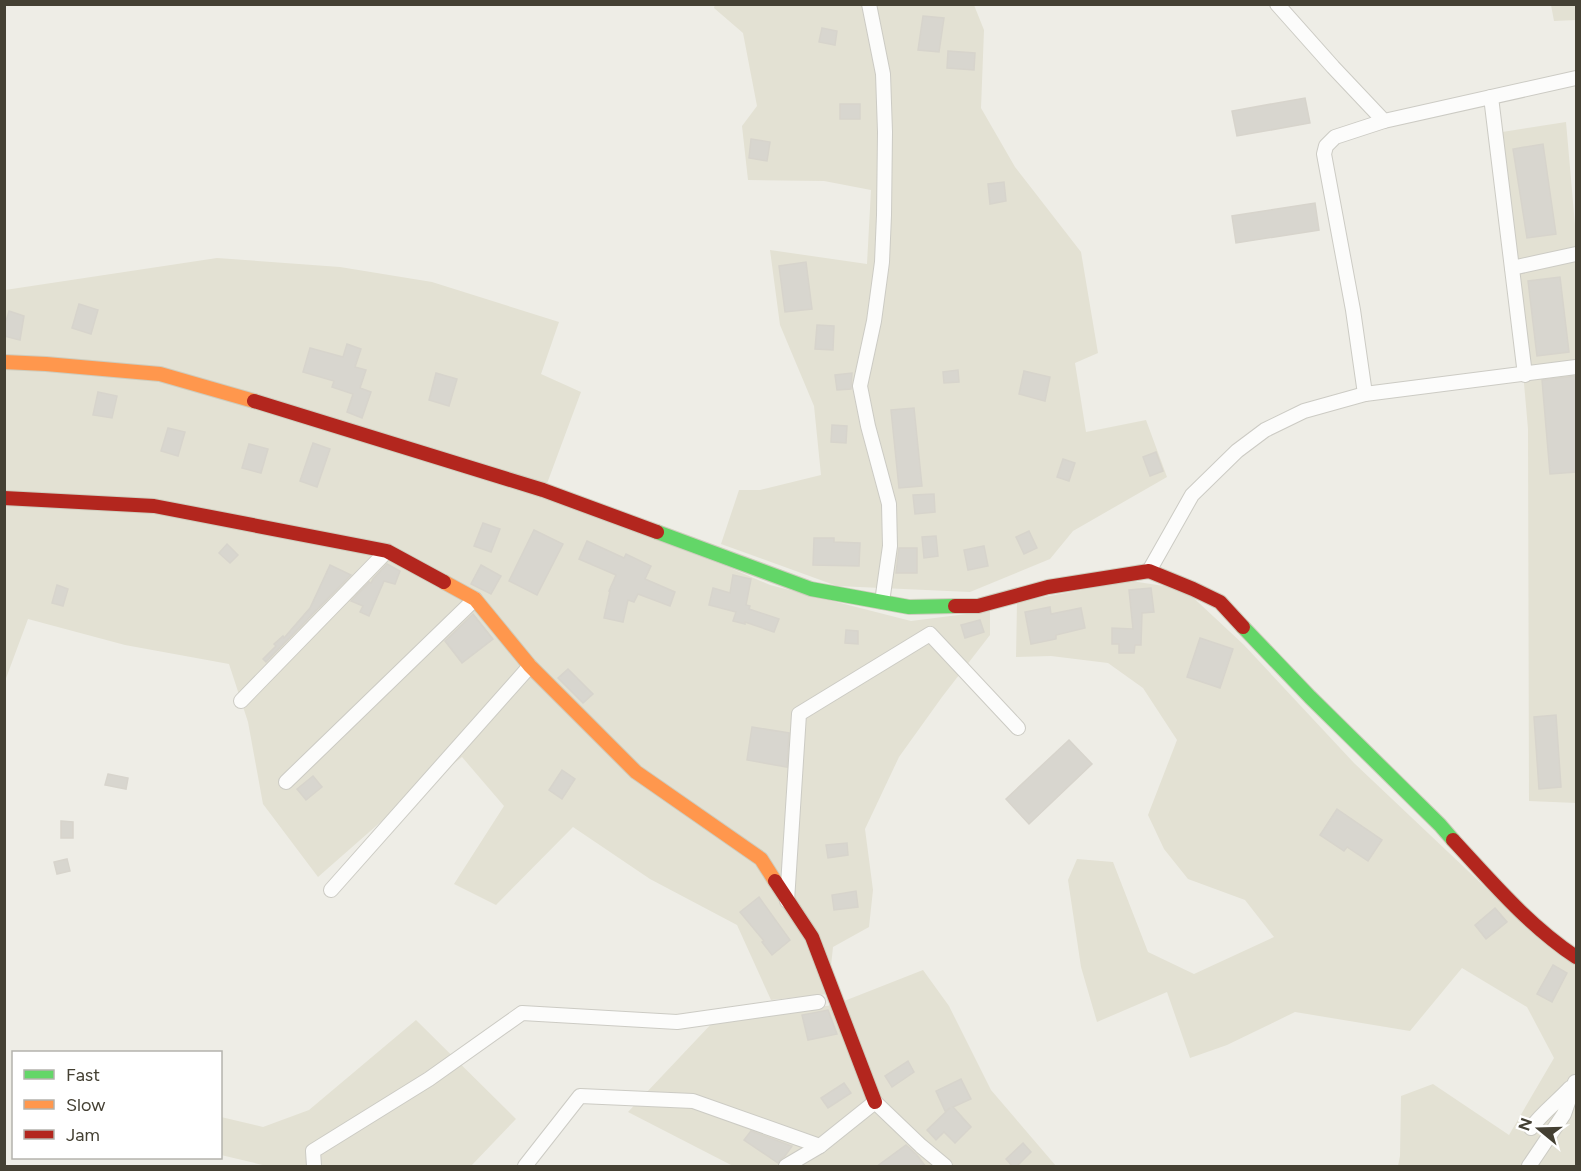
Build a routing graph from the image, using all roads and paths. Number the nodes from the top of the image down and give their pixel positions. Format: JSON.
{"nodes":[{"id":1,"x":869,"y":4,"type":"edge"},
{"id":2,"x":1277,"y":4,"type":"edge"},
{"id":3,"x":1576,"y":78,"type":"edge"},
{"id":4,"x":1491,"y":97,"type":"junction"},
{"id":5,"x":1384,"y":121,"type":"junction"},
{"id":6,"x":1576,"y":254,"type":"edge"},
{"id":7,"x":1512,"y":268,"type":"junction"},
{"id":8,"x":4,"y":362,"type":"edge"},
{"id":9,"x":1576,"y":368,"type":"edge"},
{"id":10,"x":1525,"y":375,"type":"junction"},
{"id":11,"x":1365,"y":393,"type":"junction"},
{"id":12,"x":4,"y":498,"type":"edge"},
{"id":13,"x":387,"y":551,"type":"junction"},
{"id":14,"x":1149,"y":571,"type":"junction"},
{"id":15,"x":475,"y":599,"type":"junction"},
{"id":16,"x":882,"y":602,"type":"junction"},
{"id":17,"x":530,"y":666,"type":"junction"},
{"id":18,"x":241,"y":701,"type":"dead end"},
{"id":19,"x":1018,"y":728,"type":"dead end"},
{"id":20,"x":286,"y":782,"type":"dead end"},
{"id":21,"x":331,"y":890,"type":"dead end"},
{"id":22,"x":787,"y":901,"type":"junction"},
{"id":23,"x":1576,"y":957,"type":"edge"},
{"id":24,"x":818,"y":1002,"type":"dead end"},
{"id":25,"x":1576,"y":1080,"type":"edge"},
{"id":26,"x":875,"y":1102,"type":"junction"},
{"id":27,"x":1531,"y":1128,"type":"dead end"},
{"id":28,"x":820,"y":1146,"type":"junction"},
{"id":29,"x":314,"y":1167,"type":"edge"},
{"id":30,"x":525,"y":1167,"type":"edge"},
{"id":31,"x":786,"y":1167,"type":"edge"},
{"id":32,"x":945,"y":1167,"type":"edge"},
{"id":33,"x":1530,"y":1167,"type":"edge"}],
"edges":[{"from":1,"to":16,"type":"street"},
{"from":2,"to":5,"type":"street"},
{"from":3,"to":4,"type":"street"},
{"from":4,"to":5,"type":"street"},
{"from":4,"to":7,"type":"street"},
{"from":5,"to":11,"type":"street"},
{"from":6,"to":7,"type":"street"},
{"from":7,"to":10,"type":"street"},
{"from":8,"to":16,"type":"street"},
{"from":9,"to":10,"type":"street"},
{"from":10,"to":11,"type":"street"},
{"from":11,"to":14,"type":"street"},
{"from":12,"to":13,"type":"street"},
{"from":13,"to":15,"type":"street"},
{"from":13,"to":18,"type":"street"},
{"from":14,"to":16,"type":"street"},
{"from":14,"to":23,"type":"street"},
{"from":15,"to":17,"type":"street"},
{"from":15,"to":20,"type":"street"},
{"from":17,"to":21,"type":"street"},
{"from":17,"to":22,"type":"street"},
{"from":19,"to":22,"type":"street"},
{"from":22,"to":26,"type":"street"},
{"from":24,"to":29,"type":"street"},
{"from":25,"to":27,"type":"street"},
{"from":25,"to":33,"type":"street"},
{"from":26,"to":28,"type":"street"},
{"from":26,"to":32,"type":"street"},
{"from":28,"to":30,"type":"street"},
{"from":28,"to":31,"type":"street"}]}
